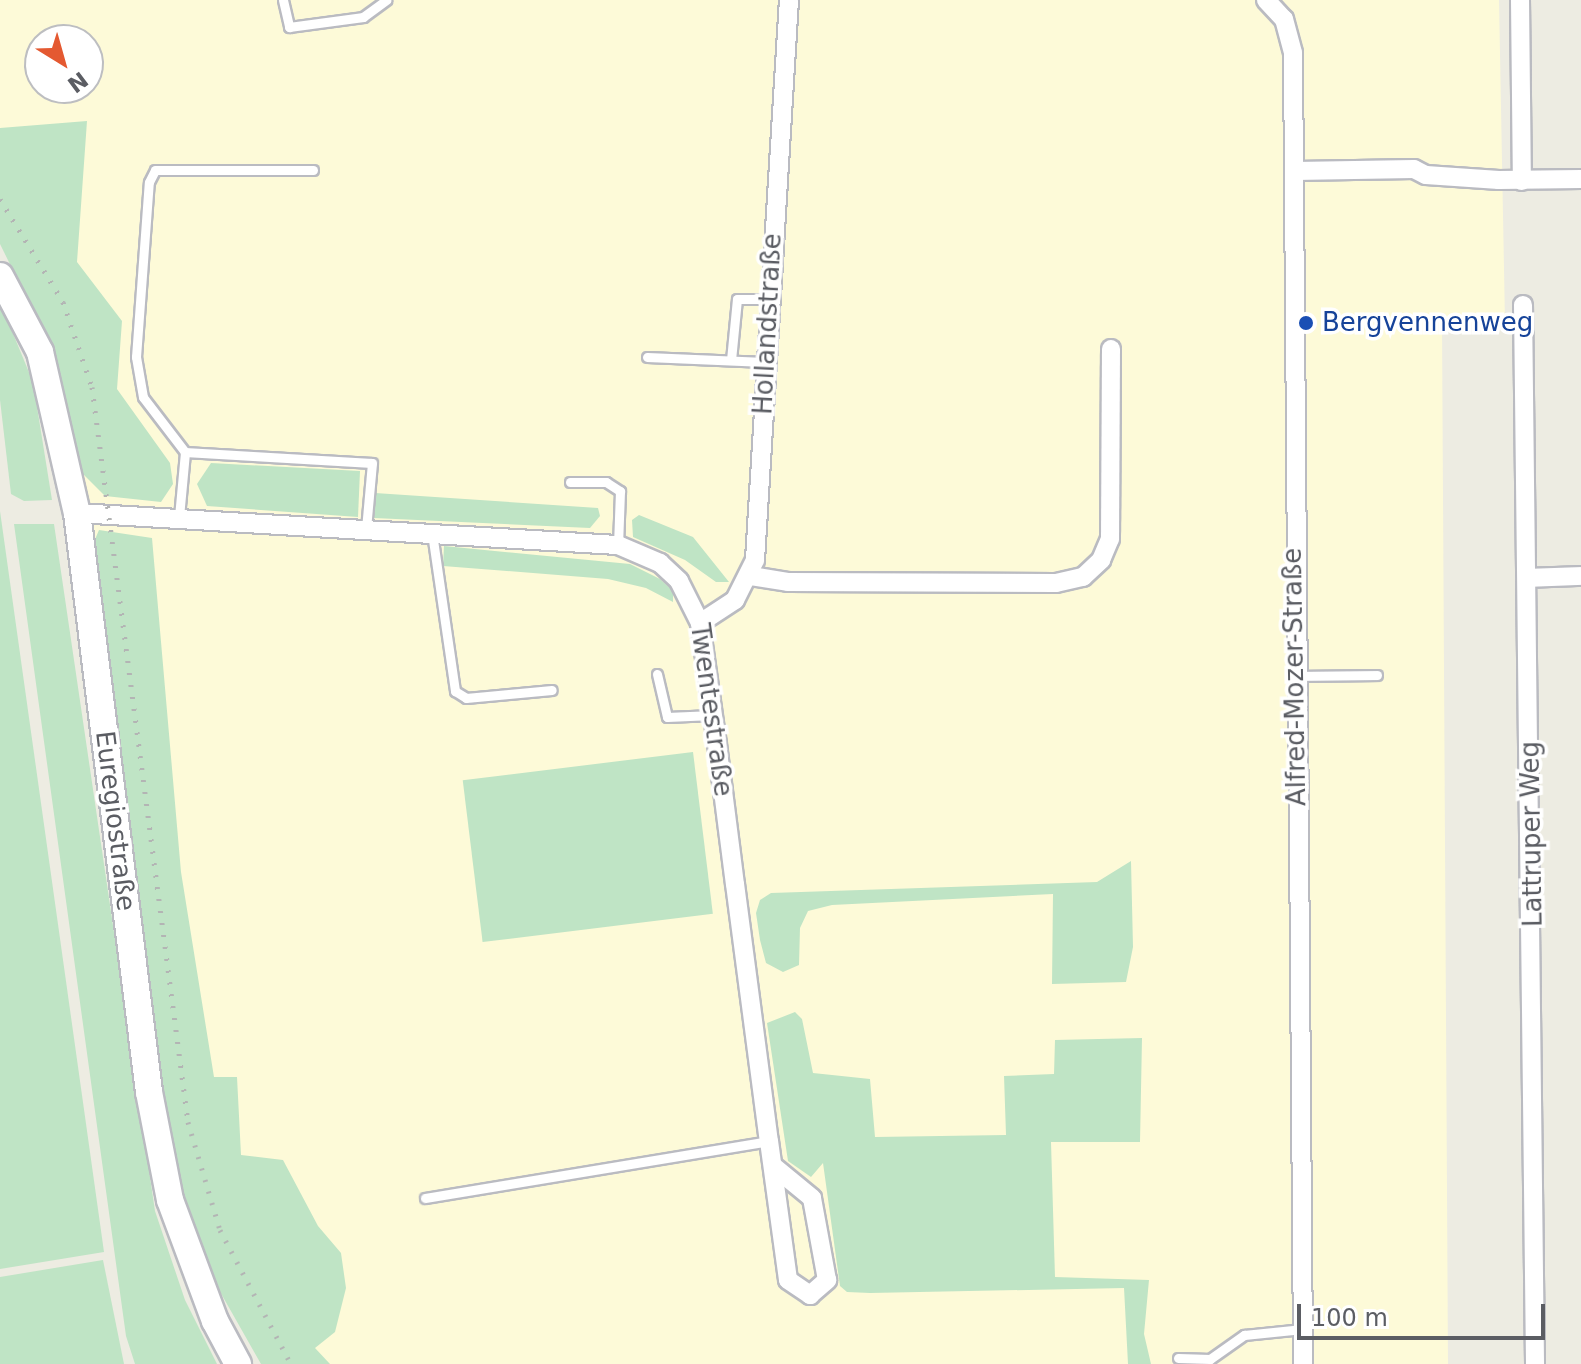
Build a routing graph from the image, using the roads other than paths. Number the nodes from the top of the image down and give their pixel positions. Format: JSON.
{"nodes":[{"id":1,"x":283,"y":0,"type":"edge"},
{"id":2,"x":386,"y":0,"type":"edge"},
{"id":3,"x":789,"y":0,"type":"edge"},
{"id":4,"x":1266,"y":0,"type":"edge"},
{"id":5,"x":1520,"y":0,"type":"edge"},
{"id":6,"x":313,"y":170,"type":"dead end"},
{"id":7,"x":1295,"y":171,"type":"junction"},
{"id":8,"x":1581,"y":179,"type":"edge"},
{"id":9,"x":1522,"y":181,"type":"junction"},
{"id":10,"x":0,"y":276,"type":"edge"},
{"id":11,"x":769,"y":299,"type":"junction"},
{"id":12,"x":1523,"y":305,"type":"dead end"},
{"id":13,"x":1111,"y":349,"type":"dead end"},
{"id":14,"x":647,"y":357,"type":"dead end"},
{"id":15,"x":731,"y":360,"type":"junction"},
{"id":16,"x":765,"y":362,"type":"junction"},
{"id":17,"x":185,"y":452,"type":"junction"},
{"id":18,"x":570,"y":482,"type":"dead end"},
{"id":19,"x":77,"y":513,"type":"junction"},
{"id":20,"x":179,"y":517,"type":"junction"},
{"id":21,"x":366,"y":529,"type":"junction"},
{"id":22,"x":432,"y":533,"type":"junction"},
{"id":23,"x":618,"y":545,"type":"junction"},
{"id":24,"x":751,"y":576,"type":"junction"},
{"id":25,"x":1581,"y":576,"type":"edge"},
{"id":26,"x":1528,"y":578,"type":"junction"},
{"id":27,"x":700,"y":623,"type":"junction"},
{"id":28,"x":657,"y":674,"type":"dead end"},
{"id":29,"x":1377,"y":675,"type":"dead end"},
{"id":30,"x":1295,"y":676,"type":"junction"},
{"id":31,"x":552,"y":690,"type":"dead end"},
{"id":32,"x":713,"y":715,"type":"junction"},
{"id":33,"x":769,"y":1141,"type":"junction"},
{"id":34,"x":773,"y":1166,"type":"junction"},
{"id":35,"x":425,"y":1198,"type":"dead end"},
{"id":36,"x":1303,"y":1329,"type":"junction"},
{"id":37,"x":1178,"y":1358,"type":"dead end"},
{"id":38,"x":238,"y":1364,"type":"edge"},
{"id":39,"x":1303,"y":1364,"type":"edge"},
{"id":40,"x":1535,"y":1364,"type":"edge"}],
"edges":[{"from":1,"to":2,"type":"lane"},
{"from":3,"to":11,"type":"street","name":"Hollandstraße"},
{"from":4,"to":7,"type":"street","name":"Alfred-Mozer-Straße"},
{"from":5,"to":9,"type":"street"},
{"from":6,"to":17,"type":"lane"},
{"from":7,"to":9,"type":"street"},
{"from":7,"to":30,"type":"street","name":"Alfred-Mozer-Straße"},
{"from":8,"to":9,"type":"street"},
{"from":10,"to":19,"type":"main road","name":"Euregiostraße"},
{"from":11,"to":15,"type":"lane"},
{"from":11,"to":16,"type":"street","name":"Hollandstraße"},
{"from":12,"to":26,"type":"street","name":"Lattruper Weg"},
{"from":13,"to":24,"type":"street"},
{"from":14,"to":15,"type":"lane"},
{"from":15,"to":16,"type":"lane"},
{"from":16,"to":24,"type":"street","name":"Hollandstraße"},
{"from":17,"to":20,"type":"lane"},
{"from":17,"to":21,"type":"lane"},
{"from":18,"to":23,"type":"lane"},
{"from":19,"to":20,"type":"street","name":"Twentestraße"},
{"from":19,"to":38,"type":"main road","name":"Euregiostraße"},
{"from":20,"to":21,"type":"street","name":"Twentestraße"},
{"from":21,"to":22,"type":"street","name":"Twentestraße"},
{"from":22,"to":23,"type":"street","name":"Twentestraße"},
{"from":22,"to":31,"type":"lane"},
{"from":23,"to":27,"type":"street","name":"Twentestraße"},
{"from":24,"to":27,"type":"street"},
{"from":25,"to":26,"type":"street"},
{"from":26,"to":40,"type":"street","name":"Lattruper Weg"},
{"from":27,"to":32,"type":"street","name":"Twentestraße"},
{"from":28,"to":32,"type":"lane"},
{"from":29,"to":30,"type":"lane"},
{"from":30,"to":36,"type":"street","name":"Alfred-Mozer-Straße"},
{"from":32,"to":33,"type":"street","name":"Twentestraße"},
{"from":33,"to":34,"type":"street","name":"Twentestraße"},
{"from":33,"to":35,"type":"lane"},
{"from":34,"to":34,"type":"street","name":"Twentestraße"},
{"from":36,"to":37,"type":"lane"},
{"from":36,"to":39,"type":"street","name":"Alfred-Mozer-Straße"}]}
